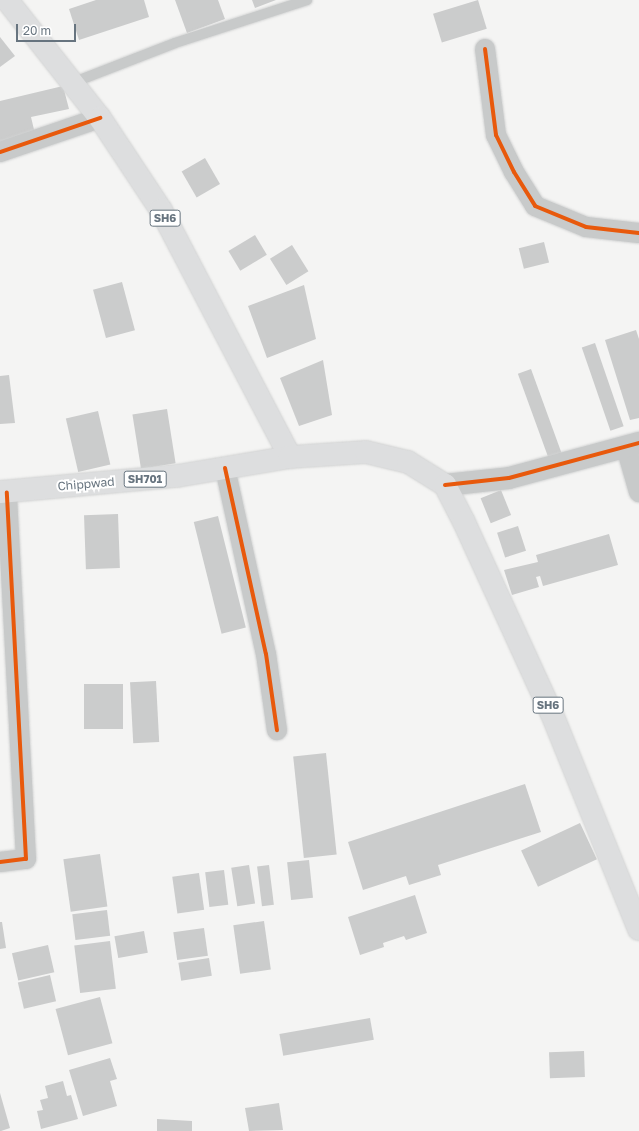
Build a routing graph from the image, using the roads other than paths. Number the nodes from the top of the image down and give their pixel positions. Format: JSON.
{"nodes":[{"id":1,"x":7,"y":0,"type":"edge"},
{"id":2,"x":307,"y":0,"type":"edge"},
{"id":3,"x":485,"y":49,"type":"dead end"},
{"id":4,"x":72,"y":83,"type":"junction"},
{"id":5,"x":100,"y":118,"type":"junction"},
{"id":6,"x":0,"y":152,"type":"edge"},
{"id":7,"x":639,"y":232,"type":"edge"},
{"id":8,"x":632,"y":445,"type":"edge"},
{"id":9,"x":290,"y":457,"type":"junction"},
{"id":10,"x":225,"y":468,"type":"junction"},
{"id":11,"x":445,"y":485,"type":"junction"},
{"id":12,"x":3,"y":492,"type":"edge"},
{"id":13,"x":639,"y":492,"type":"edge"},
{"id":14,"x":276,"y":730,"type":"dead end"},
{"id":15,"x":0,"y":862,"type":"edge"},
{"id":16,"x":639,"y":929,"type":"edge"}],
"edges":[{"from":1,"to":4,"type":"main road","number":"SH6"},
{"from":2,"to":4,"type":"lane"},
{"from":3,"to":7,"type":"street"},
{"from":4,"to":5,"type":"main road","number":"SH6"},
{"from":5,"to":6,"type":"street"},
{"from":5,"to":9,"type":"main road","number":"SH6"},
{"from":8,"to":11,"type":"street"},
{"from":8,"to":13,"type":"street"},
{"from":9,"to":10,"type":"main road","name":"Chippwad","number":"SH701"},
{"from":9,"to":11,"type":"main road","name":"Chippwad"},
{"from":10,"to":12,"type":"main road","name":"Chippwad","number":"SH701"},
{"from":10,"to":14,"type":"street"},
{"from":11,"to":16,"type":"main road","number":"SH6"},
{"from":12,"to":15,"type":"street"}]}
